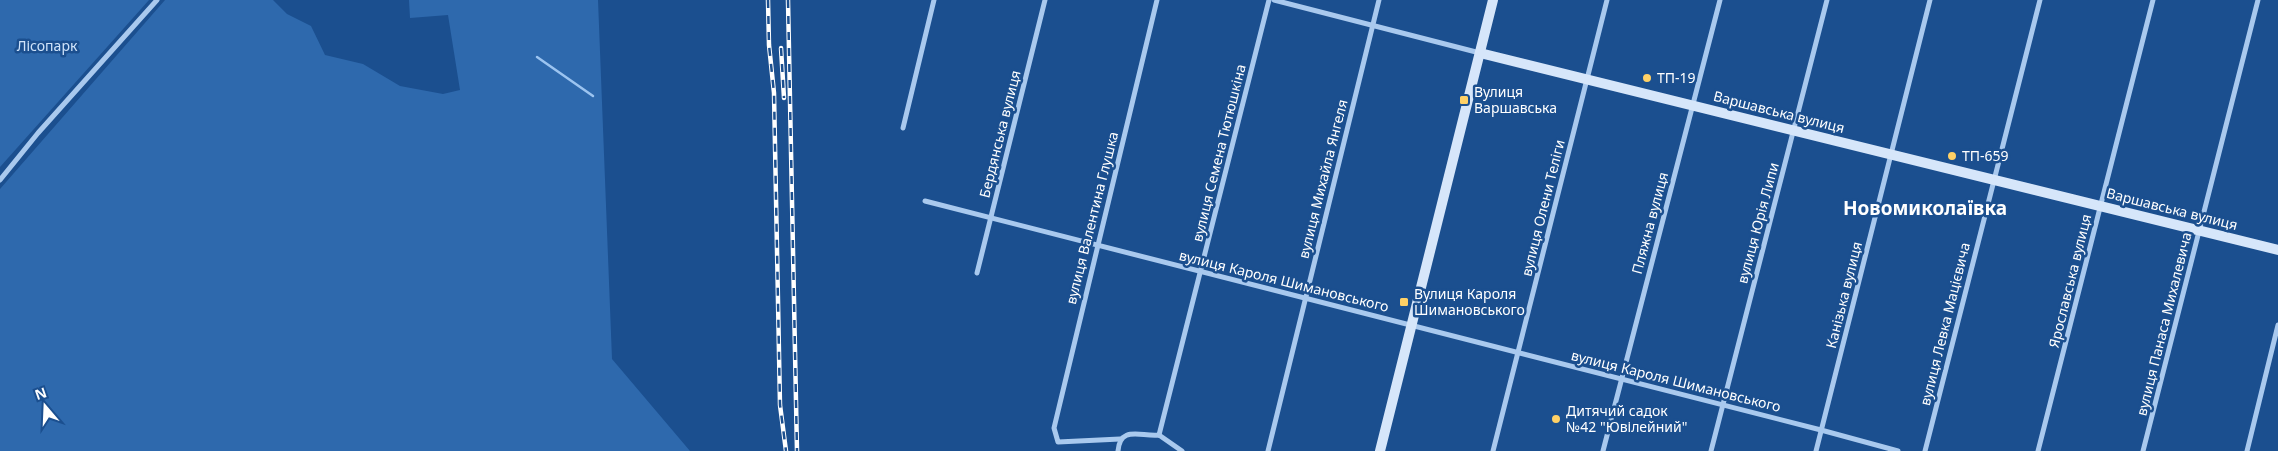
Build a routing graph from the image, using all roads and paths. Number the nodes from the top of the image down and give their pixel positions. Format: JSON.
{"nodes":[{"id":1,"x":157,"y":0,"type":"edge"},
{"id":2,"x":934,"y":0,"type":"edge"},
{"id":3,"x":1044,"y":0,"type":"edge"},
{"id":4,"x":1157,"y":0,"type":"edge"},
{"id":5,"x":1269,"y":0,"type":"edge"},
{"id":6,"x":1274,"y":0,"type":"edge"},
{"id":7,"x":1379,"y":0,"type":"edge"},
{"id":8,"x":1493,"y":0,"type":"edge"},
{"id":9,"x":1608,"y":0,"type":"edge"},
{"id":10,"x":1720,"y":0,"type":"edge"},
{"id":11,"x":1827,"y":0,"type":"edge"},
{"id":12,"x":1930,"y":0,"type":"edge"},
{"id":13,"x":2040,"y":0,"type":"edge"},
{"id":14,"x":2153,"y":0,"type":"edge"},
{"id":15,"x":2258,"y":0,"type":"edge"},
{"id":16,"x":1372,"y":26,"type":"junction"},
{"id":17,"x":1480,"y":53,"type":"junction"},
{"id":18,"x":1588,"y":78,"type":"junction"},
{"id":19,"x":1693,"y":105,"type":"junction"},
{"id":20,"x":903,"y":128,"type":"dead end"},
{"id":21,"x":1794,"y":130,"type":"junction"},
{"id":22,"x":1891,"y":154,"type":"junction"},
{"id":23,"x":0,"y":180,"type":"edge"},
{"id":24,"x":1993,"y":180,"type":"junction"},
{"id":25,"x":926,"y":201,"type":"dead end"},
{"id":26,"x":2101,"y":206,"type":"junction"},
{"id":27,"x":991,"y":217,"type":"junction"},
{"id":28,"x":2199,"y":230,"type":"junction"},
{"id":29,"x":1096,"y":245,"type":"junction"},
{"id":30,"x":2278,"y":250,"type":"edge"},
{"id":31,"x":1201,"y":271,"type":"junction"},
{"id":32,"x":977,"y":273,"type":"dead end"},
{"id":33,"x":1305,"y":299,"type":"junction"},
{"id":34,"x":1412,"y":325,"type":"junction"},
{"id":35,"x":2278,"y":325,"type":"edge"},
{"id":36,"x":1519,"y":352,"type":"junction"},
{"id":37,"x":1620,"y":380,"type":"junction"},
{"id":38,"x":1723,"y":405,"type":"junction"},
{"id":39,"x":1821,"y":430,"type":"junction"},
{"id":40,"x":1159,"y":435,"type":"junction"},
{"id":41,"x":1120,"y":439,"type":"junction"},
{"id":42,"x":1118,"y":451,"type":"edge"},
{"id":43,"x":1182,"y":451,"type":"edge"},
{"id":44,"x":1268,"y":451,"type":"edge"},
{"id":45,"x":1380,"y":451,"type":"edge"},
{"id":46,"x":1493,"y":451,"type":"edge"},
{"id":47,"x":1602,"y":451,"type":"edge"},
{"id":48,"x":1711,"y":451,"type":"edge"},
{"id":49,"x":1816,"y":451,"type":"edge"},
{"id":50,"x":1898,"y":451,"type":"edge"},
{"id":51,"x":1925,"y":451,"type":"edge"},
{"id":52,"x":2038,"y":451,"type":"edge"},
{"id":53,"x":2143,"y":451,"type":"edge"},
{"id":54,"x":2247,"y":451,"type":"edge"}],
"edges":[{"from":1,"to":23,"type":"street"},
{"from":2,"to":20,"type":"street"},
{"from":3,"to":27,"type":"street","name":"Бердянська вулиця"},
{"from":4,"to":29,"type":"street","name":"вулиця Валентина Глушка"},
{"from":5,"to":31,"type":"street","name":"вулиця Семена Тютюшкіна"},
{"from":6,"to":16,"type":"street","name":"Варшавська вулиця"},
{"from":7,"to":16,"type":"street","name":"вулиця Михайла Янгеля"},
{"from":8,"to":17,"type":"street"},
{"from":9,"to":18,"type":"street","name":"вулиця Олени Теліги"},
{"from":10,"to":19,"type":"street","name":"Пляжна вулиця"},
{"from":11,"to":21,"type":"street","name":"вулиця Юрія Липи"},
{"from":12,"to":22,"type":"street","name":"Канізька вулиця"},
{"from":13,"to":24,"type":"street","name":"вулиця Левка Мацієвича"},
{"from":14,"to":26,"type":"street","name":"Ярославська вулиця"},
{"from":15,"to":28,"type":"street","name":"вулиця Панаса Михалевича"},
{"from":16,"to":17,"type":"street","name":"Варшавська вулиця"},
{"from":16,"to":33,"type":"street","name":"вулиця Михайла Янгеля"},
{"from":17,"to":18,"type":"street","name":"Варшавська вулиця"},
{"from":17,"to":34,"type":"street"},
{"from":18,"to":19,"type":"street","name":"Варшавська вулиця"},
{"from":18,"to":36,"type":"street","name":"вулиця Олени Теліги"},
{"from":19,"to":21,"type":"street","name":"Варшавська вулиця"},
{"from":19,"to":37,"type":"street","name":"Пляжна вулиця"},
{"from":21,"to":22,"type":"street","name":"Варшавська вулиця"},
{"from":21,"to":38,"type":"street","name":"вулиця Юрія Липи"},
{"from":22,"to":24,"type":"street","name":"Варшавська вулиця"},
{"from":22,"to":39,"type":"street","name":"Канізька вулиця"},
{"from":24,"to":26,"type":"street","name":"Варшавська вулиця"},
{"from":24,"to":51,"type":"street","name":"вулиця Левка Мацієвича"},
{"from":25,"to":27,"type":"street","name":"вулиця Кароля Шимановського"},
{"from":26,"to":28,"type":"street","name":"Варшавська вулиця"},
{"from":26,"to":52,"type":"street","name":"Ярославська вулиця"},
{"from":27,"to":29,"type":"street","name":"вулиця Кароля Шимановського"},
{"from":27,"to":32,"type":"street","name":"Бердянська вулиця"},
{"from":28,"to":30,"type":"street","name":"Варшавська вулиця"},
{"from":28,"to":53,"type":"street","name":"вулиця Панаса Михалевича"},
{"from":29,"to":31,"type":"street","name":"вулиця Кароля Шимановського"},
{"from":29,"to":41,"type":"street","name":"вулиця Валентина Глушка"},
{"from":31,"to":33,"type":"street","name":"вулиця Кароля Шимановського"},
{"from":31,"to":40,"type":"street","name":"вулиця Семена Тютюшкіна"},
{"from":33,"to":34,"type":"street","name":"вулиця Кароля Шимановського"},
{"from":33,"to":44,"type":"street","name":"вулиця Михайла Янгеля"},
{"from":34,"to":36,"type":"street","name":"вулиця Кароля Шимановського"},
{"from":34,"to":45,"type":"street"},
{"from":35,"to":54,"type":"street"},
{"from":36,"to":37,"type":"street","name":"вулиця Кароля Шимановського"},
{"from":36,"to":46,"type":"street","name":"вулиця Олени Теліги"},
{"from":37,"to":38,"type":"street","name":"вулиця Кароля Шимановського"},
{"from":37,"to":47,"type":"street","name":"Пляжна вулиця"},
{"from":38,"to":39,"type":"street","name":"вулиця Кароля Шимановського"},
{"from":38,"to":48,"type":"street","name":"вулиця Юрія Липи"},
{"from":39,"to":49,"type":"street","name":"Канізька вулиця"},
{"from":39,"to":50,"type":"street","name":"вулиця Кароля Шимановського"},
{"from":40,"to":41,"type":"street"},
{"from":40,"to":43,"type":"street"},
{"from":41,"to":42,"type":"street"}]}
